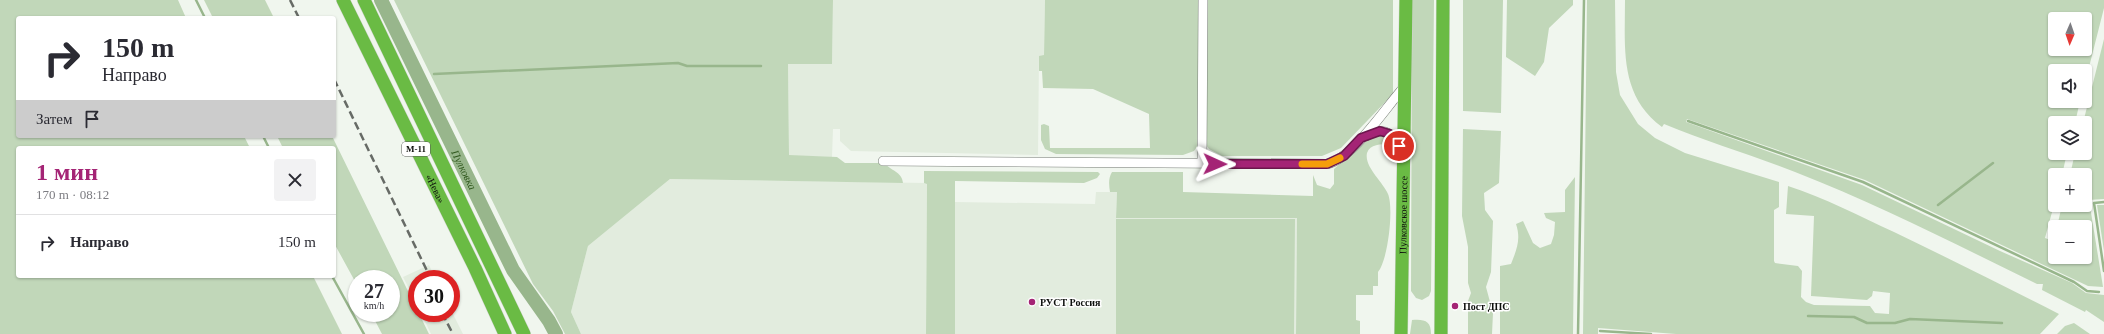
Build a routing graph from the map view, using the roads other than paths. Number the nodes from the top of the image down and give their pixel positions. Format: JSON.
{"nodes":[{"id":1,"x":343,"y":0,"type":"edge"},
{"id":2,"x":364,"y":0,"type":"edge"},
{"id":3,"x":1203,"y":0,"type":"edge"},
{"id":4,"x":1406,"y":0,"type":"edge"},
{"id":5,"x":1443,"y":0,"type":"edge"},
{"id":6,"x":1406,"y":85,"type":"junction"},
{"id":7,"x":1361,"y":138,"type":"junction"},
{"id":8,"x":1403,"y":156,"type":"junction"},
{"id":9,"x":883,"y":161,"type":"dead end"},
{"id":10,"x":1202,"y":164,"type":"junction"},
{"id":11,"x":490,"y":260,"type":"junction"},
{"id":12,"x":505,"y":334,"type":"edge"},
{"id":13,"x":524,"y":334,"type":"edge"},
{"id":14,"x":532,"y":334,"type":"edge"},
{"id":15,"x":1401,"y":334,"type":"edge"},
{"id":16,"x":1441,"y":334,"type":"edge"}],
"edges":[{"from":1,"to":12,"type":"highway","name":"«Нева»","number":"М-11"},
{"from":2,"to":11,"type":"highway","name":"«Нева»","number":"М-11"},
{"from":3,"to":10,"type":"street"},
{"from":4,"to":6,"type":"highway","name":"Пулковское шоссе"},
{"from":5,"to":16,"type":"highway"},
{"from":6,"to":7,"type":"street"},
{"from":6,"to":8,"type":"highway","name":"Пулковское шоссе"},
{"from":7,"to":8,"type":"street"},
{"from":7,"to":10,"type":"street"},
{"from":8,"to":15,"type":"highway","name":"Пулковское шоссе"},
{"from":9,"to":10,"type":"street"},
{"from":11,"to":13,"type":"highway","name":"«Нева»","number":"М-11"},
{"from":11,"to":14,"type":"highway","name":"«Нева»","number":"М-11"}]}
